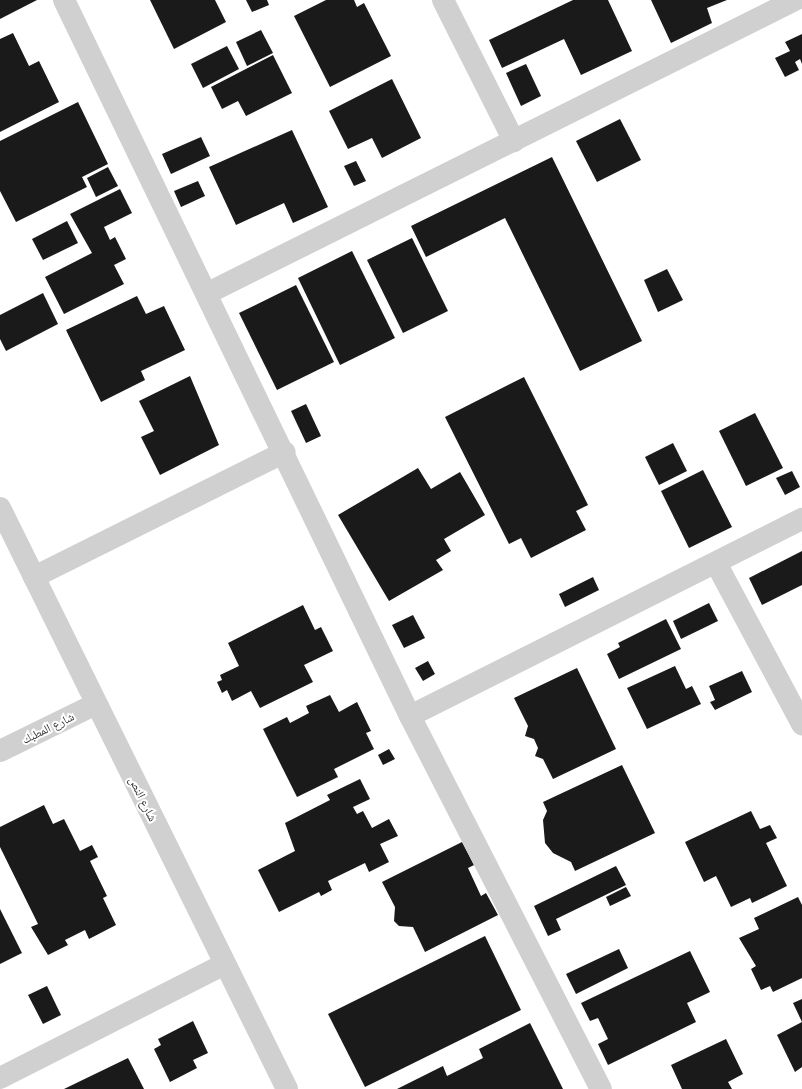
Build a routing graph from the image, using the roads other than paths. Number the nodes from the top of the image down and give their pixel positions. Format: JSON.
{"nodes":[{"id":1,"x":64,"y":0,"type":"edge"},
{"id":2,"x":443,"y":0,"type":"edge"},
{"id":3,"x":795,"y":0,"type":"edge"},
{"id":4,"x":514,"y":141,"type":"junction"},
{"id":5,"x":208,"y":293,"type":"junction"},
{"id":6,"x":285,"y":452,"type":"junction"},
{"id":7,"x":0,"y":508,"type":"edge"},
{"id":8,"x":802,"y":519,"type":"edge"},
{"id":9,"x":716,"y":563,"type":"junction"},
{"id":10,"x":34,"y":578,"type":"junction"},
{"id":11,"x":96,"y":704,"type":"junction"},
{"id":12,"x":410,"y":716,"type":"junction"},
{"id":13,"x":802,"y":724,"type":"edge"},
{"id":14,"x":0,"y":751,"type":"edge"},
{"id":15,"x":225,"y":964,"type":"junction"},
{"id":16,"x":0,"y":1078,"type":"edge"},
{"id":17,"x":287,"y":1089,"type":"edge"},
{"id":18,"x":602,"y":1089,"type":"edge"}],
"edges":[{"from":1,"to":5,"type":"street"},
{"from":2,"to":4,"type":"street"},
{"from":3,"to":4,"type":"street"},
{"from":4,"to":5,"type":"street"},
{"from":5,"to":6,"type":"street"},
{"from":6,"to":10,"type":"street"},
{"from":6,"to":12,"type":"street"},
{"from":7,"to":10,"type":"street","name":"شارع النص"},
{"from":8,"to":9,"type":"street"},
{"from":9,"to":12,"type":"street"},
{"from":9,"to":13,"type":"street"},
{"from":10,"to":11,"type":"street","name":"شارع النص"},
{"from":11,"to":14,"type":"street","name":"شارع المطبك"},
{"from":11,"to":15,"type":"street","name":"شارع النص"},
{"from":12,"to":18,"type":"street"},
{"from":15,"to":16,"type":"street"},
{"from":15,"to":17,"type":"street","name":"شارع النص"}]}
